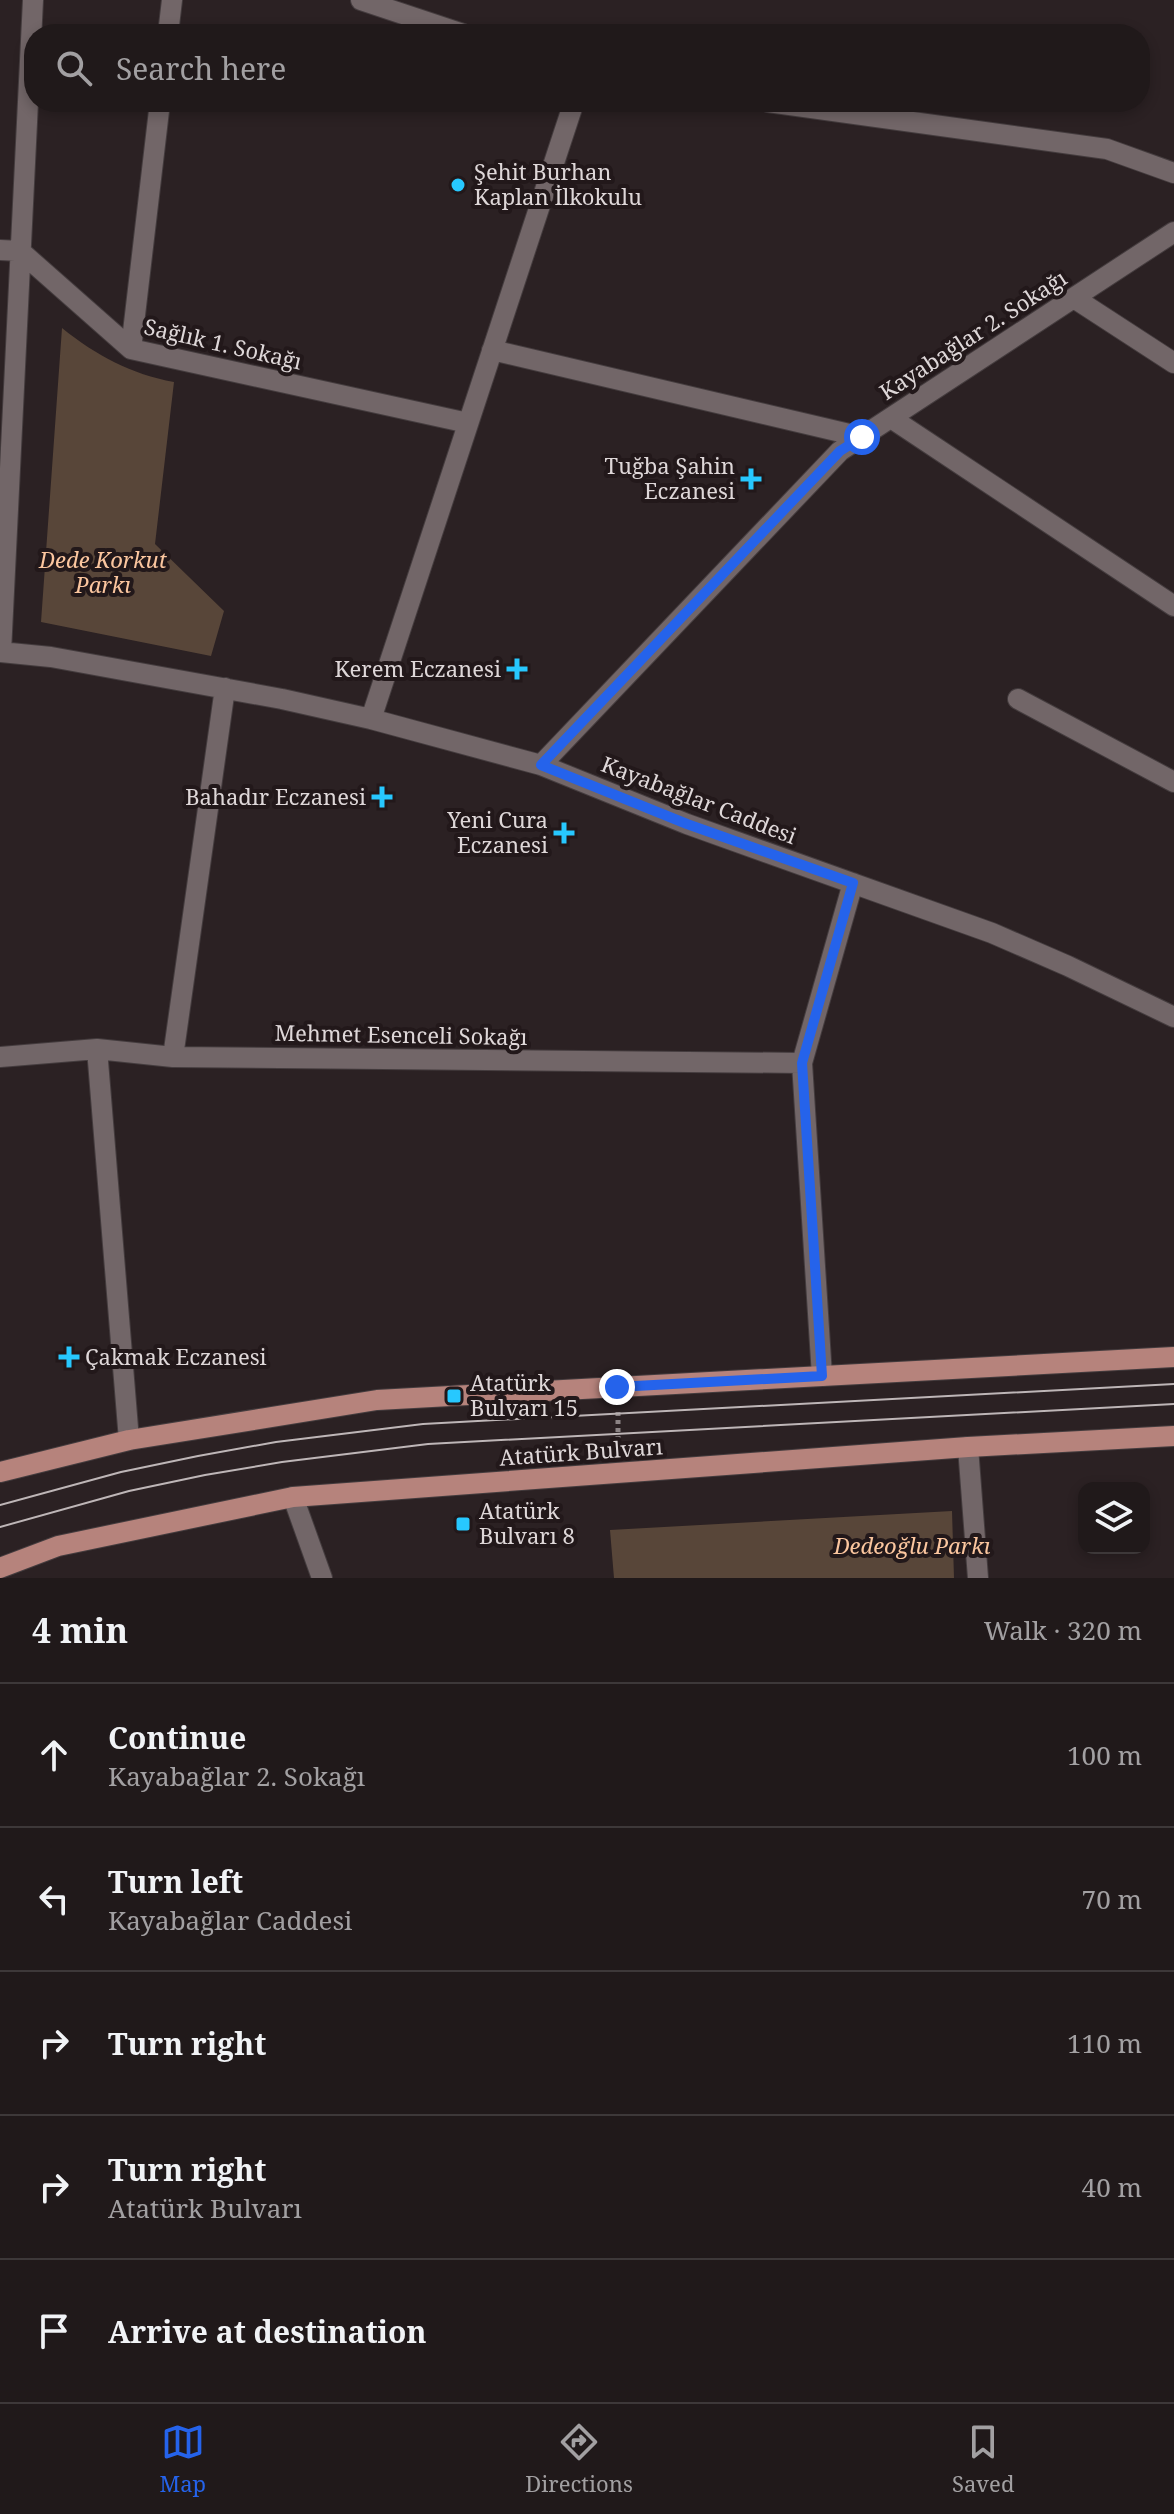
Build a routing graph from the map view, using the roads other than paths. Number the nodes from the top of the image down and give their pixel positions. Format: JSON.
{"nodes":[{"id":1,"x":33,"y":0,"type":"edge"},
{"id":2,"x":172,"y":0,"type":"edge"},
{"id":3,"x":361,"y":0,"type":"edge"},
{"id":4,"x":31,"y":24,"type":"edge"},
{"id":5,"x":169,"y":24,"type":"edge"},
{"id":6,"x":433,"y":24,"type":"edge"},
{"id":7,"x":24,"y":98,"type":"edge"},
{"id":8,"x":159,"y":112,"type":"edge"},
{"id":9,"x":571,"y":112,"type":"edge"},
{"id":10,"x":840,"y":112,"type":"edge"},
{"id":11,"x":1174,"y":173,"type":"edge"},
{"id":12,"x":1174,"y":232,"type":"edge"},
{"id":13,"x":10,"y":250,"type":"edge"},
{"id":14,"x":1074,"y":298,"type":"junction"},
{"id":15,"x":131,"y":349,"type":"junction"},
{"id":16,"x":492,"y":350,"type":"junction"},
{"id":17,"x":1174,"y":363,"type":"edge"},
{"id":18,"x":891,"y":418,"type":"junction"},
{"id":19,"x":468,"y":423,"type":"junction"},
{"id":20,"x":862,"y":437,"type":"junction"},
{"id":21,"x":1174,"y":606,"type":"edge"},
{"id":22,"x":0,"y":652,"type":"edge"},
{"id":23,"x":225,"y":688,"type":"junction"},
{"id":24,"x":1018,"y":699,"type":"dead end"},
{"id":25,"x":371,"y":719,"type":"junction"},
{"id":26,"x":541,"y":765,"type":"junction"},
{"id":27,"x":1174,"y":782,"type":"edge"},
{"id":28,"x":853,"y":883,"type":"junction"},
{"id":29,"x":1174,"y":1017,"type":"edge"},
{"id":30,"x":97,"y":1049,"type":"junction"},
{"id":31,"x":0,"y":1057,"type":"edge"},
{"id":32,"x":173,"y":1057,"type":"junction"},
{"id":33,"x":802,"y":1063,"type":"junction"},
{"id":34,"x":1174,"y":1357,"type":"edge"},
{"id":35,"x":822,"y":1376,"type":"junction"},
{"id":36,"x":1174,"y":1436,"type":"edge"},
{"id":37,"x":129,"y":1440,"type":"junction"},
{"id":38,"x":968,"y":1447,"type":"junction"},
{"id":39,"x":0,"y":1472,"type":"edge"},
{"id":40,"x":293,"y":1497,"type":"junction"},
{"id":41,"x":0,"y":1568,"type":"edge"},
{"id":42,"x":322,"y":1578,"type":"edge"},
{"id":43,"x":978,"y":1578,"type":"edge"}],
"edges":[{"from":1,"to":4,"type":"street"},
{"from":2,"to":5,"type":"street"},
{"from":3,"to":6,"type":"street"},
{"from":7,"to":13,"type":"street"},
{"from":8,"to":15,"type":"street"},
{"from":9,"to":16,"type":"street"},
{"from":10,"to":11,"type":"street"},
{"from":12,"to":14,"type":"street","name":"Kayabağlar 2. Sokağı"},
{"from":13,"to":15,"type":"street","name":"Sağlık 1. Sokağı"},
{"from":13,"to":22,"type":"street"},
{"from":14,"to":17,"type":"street"},
{"from":14,"to":18,"type":"street","name":"Kayabağlar 2. Sokağı"},
{"from":15,"to":19,"type":"street","name":"Sağlık 1. Sokağı"},
{"from":16,"to":19,"type":"street"},
{"from":16,"to":20,"type":"street"},
{"from":18,"to":20,"type":"street","name":"Kayabağlar 2. Sokağı"},
{"from":18,"to":21,"type":"street"},
{"from":19,"to":25,"type":"street"},
{"from":20,"to":26,"type":"street","name":"Kayabağlar 2. Sokağı"},
{"from":22,"to":23,"type":"street","name":"Kayabağlar Caddesi"},
{"from":23,"to":25,"type":"street","name":"Kayabağlar Caddesi"},
{"from":23,"to":32,"type":"street"},
{"from":24,"to":27,"type":"street"},
{"from":25,"to":26,"type":"street","name":"Kayabağlar Caddesi"},
{"from":26,"to":28,"type":"street","name":"Kayabağlar Caddesi"},
{"from":28,"to":29,"type":"street","name":"Kayabağlar Caddesi"},
{"from":28,"to":33,"type":"street"},
{"from":30,"to":31,"type":"street","name":"Mehmet Esenceli Sokağı"},
{"from":30,"to":32,"type":"street","name":"Mehmet Esenceli Sokağı"},
{"from":30,"to":37,"type":"street"},
{"from":32,"to":33,"type":"street","name":"Mehmet Esenceli Sokağı"},
{"from":33,"to":35,"type":"street"},
{"from":34,"to":35,"type":"main road"},
{"from":35,"to":37,"type":"main road"},
{"from":36,"to":38,"type":"main road","name":"Atatürk Bulvarı"},
{"from":37,"to":39,"type":"main road"},
{"from":38,"to":40,"type":"main road","name":"Atatürk Bulvarı"},
{"from":38,"to":43,"type":"street"},
{"from":40,"to":41,"type":"main road","name":"Atatürk Bulvarı"},
{"from":40,"to":42,"type":"street"}]}
